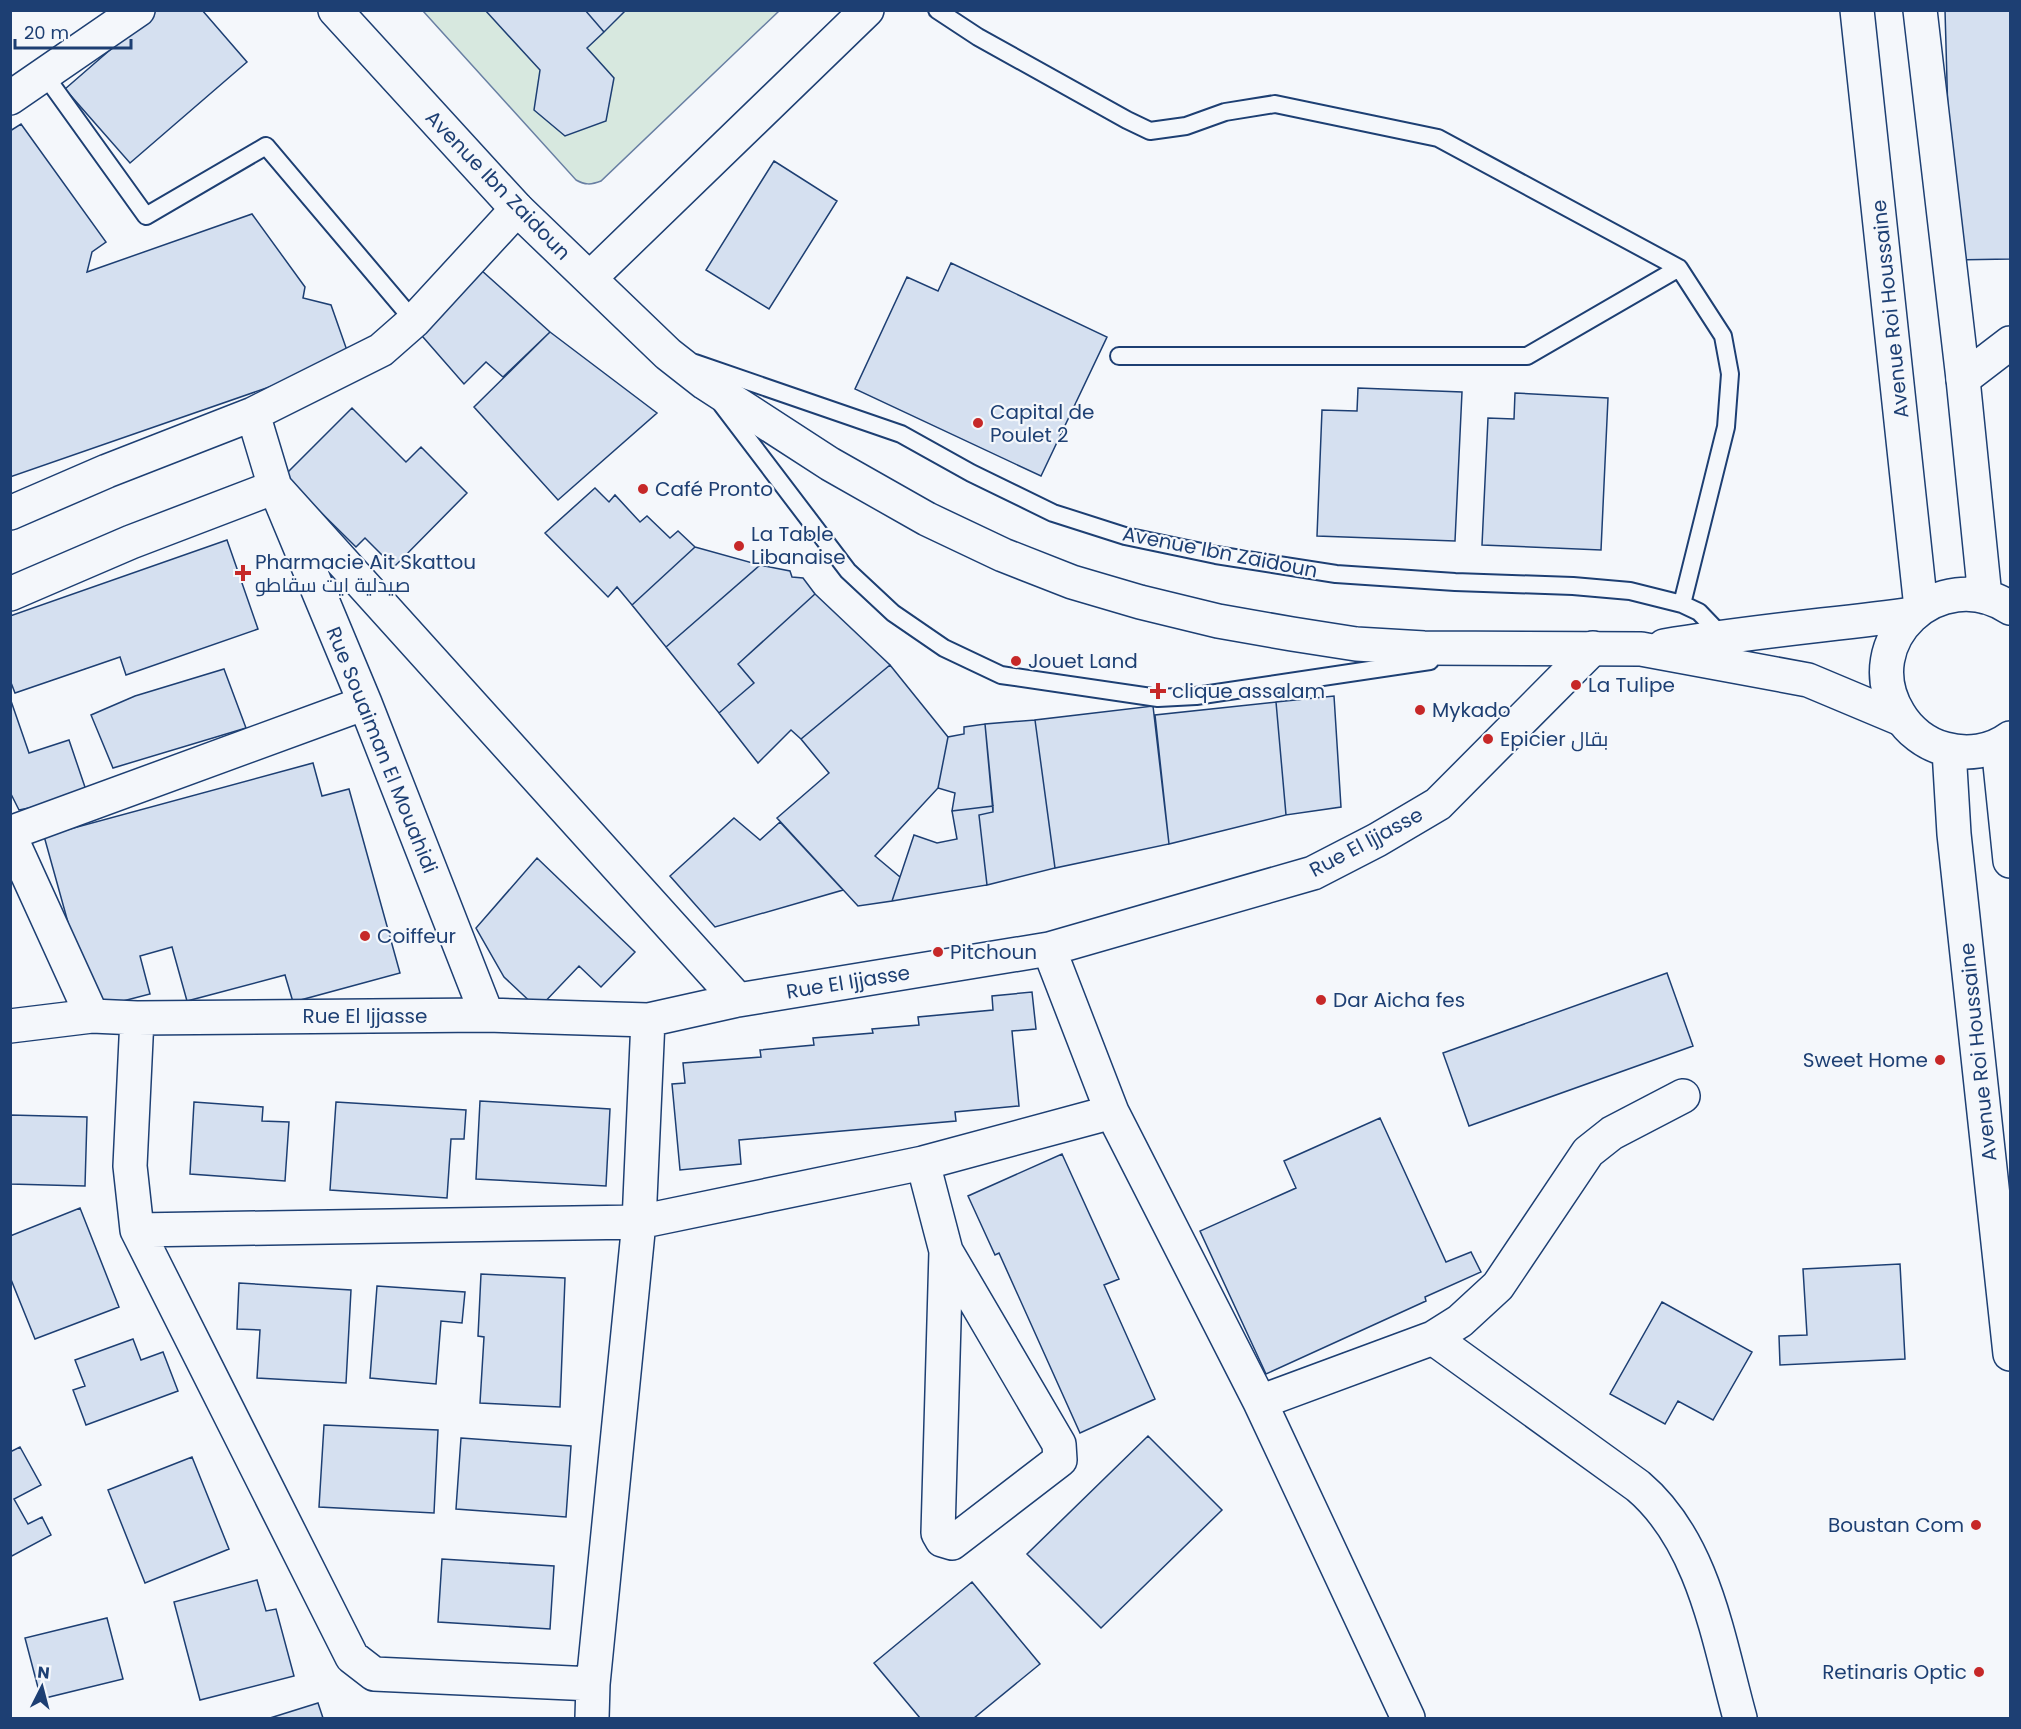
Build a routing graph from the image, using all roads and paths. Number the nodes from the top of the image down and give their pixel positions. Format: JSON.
{"nodes":[{"id":1,"x":138,"y":10,"type":"edge"},
{"id":2,"x":335,"y":10,"type":"edge"},
{"id":3,"x":867,"y":10,"type":"edge"},
{"id":4,"x":937,"y":10,"type":"edge"},
{"id":5,"x":1857,"y":10,"type":"edge"},
{"id":6,"x":1920,"y":10,"type":"edge"},
{"id":7,"x":44,"y":74,"type":"junction"},
{"id":8,"x":10,"y":98,"type":"edge"},
{"id":9,"x":518,"y":209,"type":"junction"},
{"id":10,"x":1679,"y":268,"type":"junction"},
{"id":11,"x":590,"y":278,"type":"junction"},
{"id":12,"x":414,"y":321,"type":"junction"},
{"id":13,"x":2010,"y":343,"type":"edge"},
{"id":14,"x":668,"y":354,"type":"junction"},
{"id":15,"x":1119,"y":356,"type":"dead end"},
{"id":16,"x":1963,"y":379,"type":"junction"},
{"id":17,"x":705,"y":383,"type":"junction"},
{"id":18,"x":253,"y":414,"type":"junction"},
{"id":19,"x":275,"y":487,"type":"junction"},
{"id":20,"x":10,"y":513,"type":"edge"},
{"id":21,"x":10,"y":594,"type":"edge"},
{"id":22,"x":1998,"y":602,"type":"edge"},
{"id":23,"x":1682,"y":604,"type":"junction"},
{"id":24,"x":1917,"y":611,"type":"junction"},
{"id":25,"x":1722,"y":636,"type":"junction"},
{"id":26,"x":1593,"y":648,"type":"junction"},
{"id":27,"x":1641,"y":649,"type":"junction"},
{"id":28,"x":1503,"y":650,"type":"junction"},
{"id":29,"x":365,"y":703,"type":"junction"},
{"id":30,"x":1902,"y":719,"type":"junction"},
{"id":31,"x":2004,"y":742,"type":"edge"},
{"id":32,"x":1949,"y":750,"type":"junction"},
{"id":33,"x":10,"y":835,"type":"edge"},
{"id":34,"x":2010,"y":861,"type":"edge"},
{"id":35,"x":1049,"y":949,"type":"junction"},
{"id":36,"x":738,"y":1000,"type":"junction"},
{"id":37,"x":487,"y":1015,"type":"junction"},
{"id":38,"x":92,"y":1016,"type":"junction"},
{"id":39,"x":137,"y":1018,"type":"junction"},
{"id":40,"x":648,"y":1020,"type":"junction"},
{"id":41,"x":10,"y":1026,"type":"edge"},
{"id":42,"x":1683,"y":1096,"type":"dead end"},
{"id":43,"x":1112,"y":1112,"type":"junction"},
{"id":44,"x":923,"y":1163,"type":"junction"},
{"id":45,"x":639,"y":1222,"type":"junction"},
{"id":46,"x":137,"y":1230,"type":"junction"},
{"id":47,"x":946,"y":1251,"type":"junction"},
{"id":48,"x":1432,"y":1338,"type":"junction"},
{"id":49,"x":2010,"y":1354,"type":"edge"},
{"id":50,"x":1260,"y":1402,"type":"junction"},
{"id":51,"x":593,"y":1684,"type":"junction"},
{"id":52,"x":592,"y":1719,"type":"edge"},
{"id":53,"x":1408,"y":1719,"type":"edge"},
{"id":54,"x":1740,"y":1719,"type":"edge"}],
"edges":[{"from":1,"to":7,"type":"street"},
{"from":2,"to":9,"type":"street","name":"Avenue Ibn Zaidoun"},
{"from":3,"to":11,"type":"street"},
{"from":4,"to":10,"type":"lane"},
{"from":5,"to":24,"type":"street","name":"Avenue Roi Houssaine"},
{"from":6,"to":16,"type":"street"},
{"from":7,"to":8,"type":"street"},
{"from":7,"to":12,"type":"lane"},
{"from":9,"to":11,"type":"street","name":"Avenue Ibn Zaidoun"},
{"from":9,"to":12,"type":"street"},
{"from":10,"to":15,"type":"lane"},
{"from":10,"to":23,"type":"lane"},
{"from":11,"to":14,"type":"street","name":"Avenue Ibn Zaidoun"},
{"from":12,"to":18,"type":"street"},
{"from":13,"to":16,"type":"street"},
{"from":14,"to":17,"type":"street","name":"Avenue Ibn Zaidoun"},
{"from":14,"to":23,"type":"lane","name":"Avenue Ibn Zaidoun"},
{"from":16,"to":22,"type":"street"},
{"from":17,"to":28,"type":"street","name":"Avenue Ibn Zaidoun"},
{"from":17,"to":28,"type":"lane"},
{"from":18,"to":19,"type":"street","name":"Rue Souaiman El Mouahidi"},
{"from":18,"to":20,"type":"street"},
{"from":19,"to":21,"type":"street"},
{"from":19,"to":29,"type":"street","name":"Rue Souaiman El Mouahidi"},
{"from":19,"to":36,"type":"street"},
{"from":22,"to":24,"type":"street"},
{"from":23,"to":25,"type":"lane","name":"Avenue Ibn Zaidoun"},
{"from":24,"to":25,"type":"street","name":"Avenue Ibn Zaidoun"},
{"from":24,"to":30,"type":"street"},
{"from":25,"to":27,"type":"street","name":"Avenue Ibn Zaidoun"},
{"from":26,"to":27,"type":"street","name":"Avenue Ibn Zaidoun"},
{"from":26,"to":28,"type":"street","name":"Avenue Ibn Zaidoun"},
{"from":26,"to":35,"type":"street","name":"Rue El Ijjasse"},
{"from":27,"to":30,"type":"street","name":"Avenue Ibn Zaidoun"},
{"from":29,"to":33,"type":"street"},
{"from":29,"to":37,"type":"street","name":"Rue Souaiman El Mouahidi"},
{"from":30,"to":32,"type":"street"},
{"from":31,"to":32,"type":"street"},
{"from":31,"to":34,"type":"street"},
{"from":32,"to":49,"type":"street","name":"Avenue Roi Houssaine"},
{"from":33,"to":38,"type":"street"},
{"from":35,"to":36,"type":"street","name":"Rue El Ijjasse"},
{"from":35,"to":43,"type":"street"},
{"from":36,"to":40,"type":"street","name":"Rue El Ijjasse"},
{"from":37,"to":39,"type":"street","name":"Rue El Ijjasse"},
{"from":37,"to":40,"type":"street","name":"Rue El Ijjasse"},
{"from":38,"to":39,"type":"street","name":"Rue El Ijjasse"},
{"from":38,"to":41,"type":"street","name":"Rue El Ijjasse"},
{"from":39,"to":46,"type":"street"},
{"from":40,"to":45,"type":"street"},
{"from":42,"to":48,"type":"street"},
{"from":43,"to":44,"type":"street"},
{"from":43,"to":50,"type":"street"},
{"from":44,"to":45,"type":"street"},
{"from":44,"to":47,"type":"street"},
{"from":45,"to":46,"type":"street"},
{"from":45,"to":51,"type":"street"},
{"from":46,"to":51,"type":"street"},
{"from":47,"to":47,"type":"street"},
{"from":48,"to":50,"type":"street"},
{"from":48,"to":54,"type":"street"},
{"from":50,"to":53,"type":"street"},
{"from":51,"to":52,"type":"street"}]}
